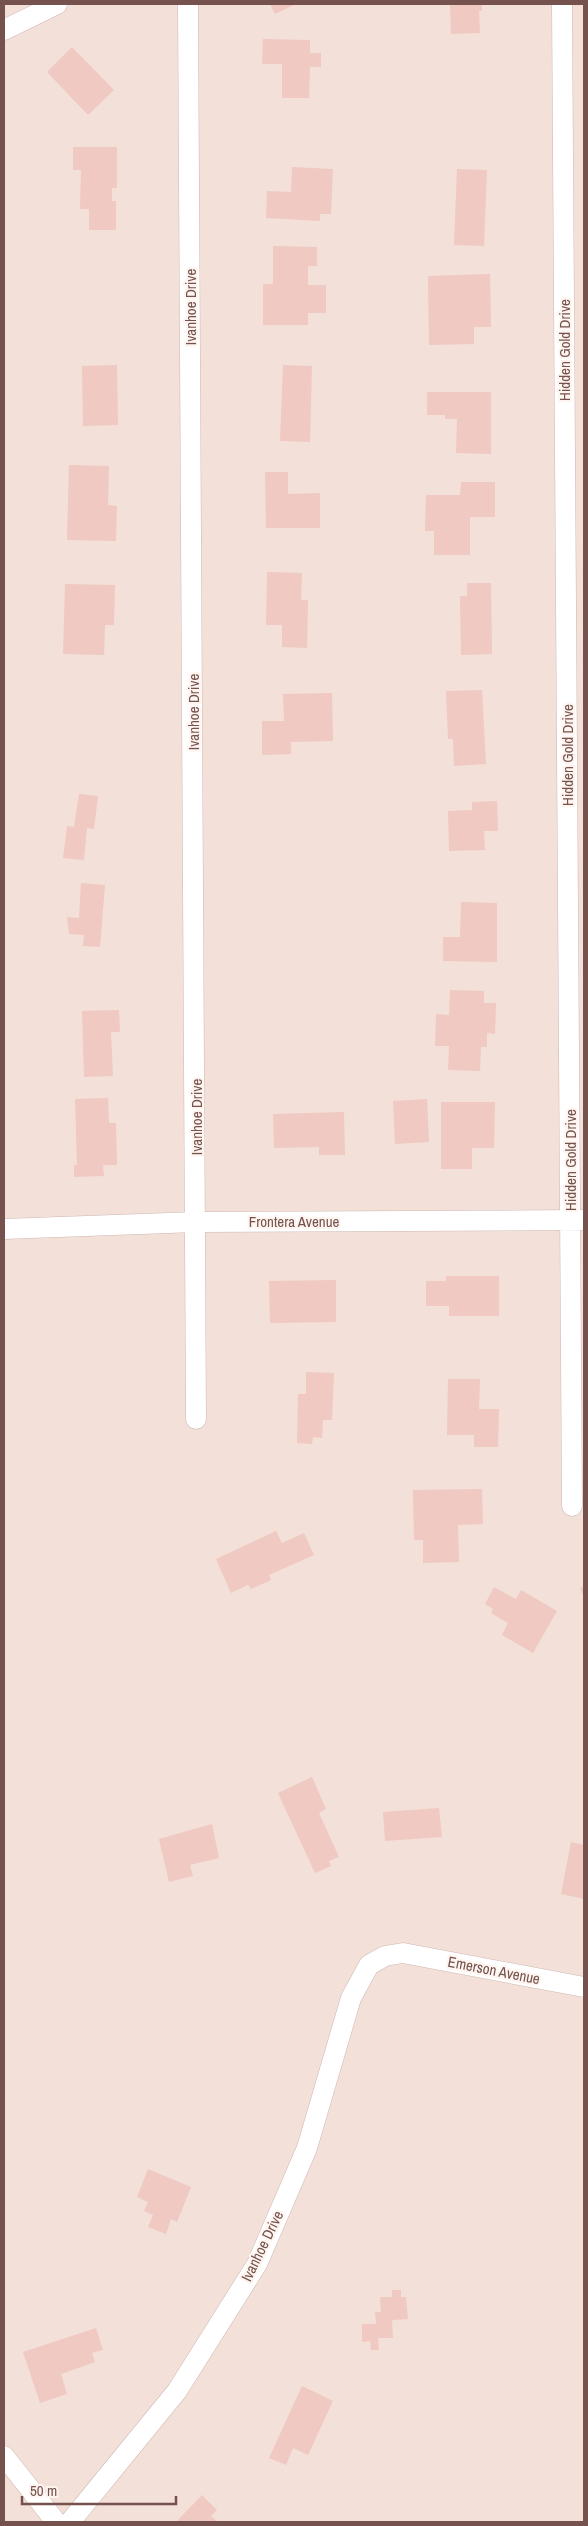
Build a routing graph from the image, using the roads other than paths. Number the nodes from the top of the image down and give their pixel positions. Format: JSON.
{"nodes":[{"id":1,"x":57,"y":4,"type":"edge"},
{"id":2,"x":188,"y":4,"type":"edge"},
{"id":3,"x":562,"y":4,"type":"edge"},
{"id":4,"x":4,"y":30,"type":"edge"},
{"id":5,"x":578,"y":1220,"type":"edge"},
{"id":6,"x":196,"y":1222,"type":"junction"},
{"id":7,"x":4,"y":1229,"type":"edge"},
{"id":8,"x":196,"y":1420,"type":"dead end"},
{"id":9,"x":572,"y":1506,"type":"dead end"},
{"id":10,"x":403,"y":1953,"type":"joint"},
{"id":11,"x":584,"y":1987,"type":"edge"},
{"id":12,"x":4,"y":2456,"type":"edge"},
{"id":13,"x":56,"y":2522,"type":"edge"},
{"id":14,"x":70,"y":2522,"type":"edge"}],
"edges":[{"from":1,"to":4,"type":"street"},
{"from":2,"to":6,"type":"street","name":"Ivanhoe Drive"},
{"from":3,"to":5,"type":"street","name":"Hidden Gold Drive"},
{"from":5,"to":6,"type":"street","name":"Frontera Avenue"},
{"from":5,"to":9,"type":"street","name":"Hidden Gold Drive"},
{"from":6,"to":7,"type":"street","name":"Frontera Avenue"},
{"from":6,"to":8,"type":"street","name":"Ivanhoe Drive"},
{"from":10,"to":11,"type":"street","name":"Emerson Avenue"},
{"from":10,"to":14,"type":"street","name":"Ivanhoe Drive"},
{"from":12,"to":13,"type":"street"}]}
